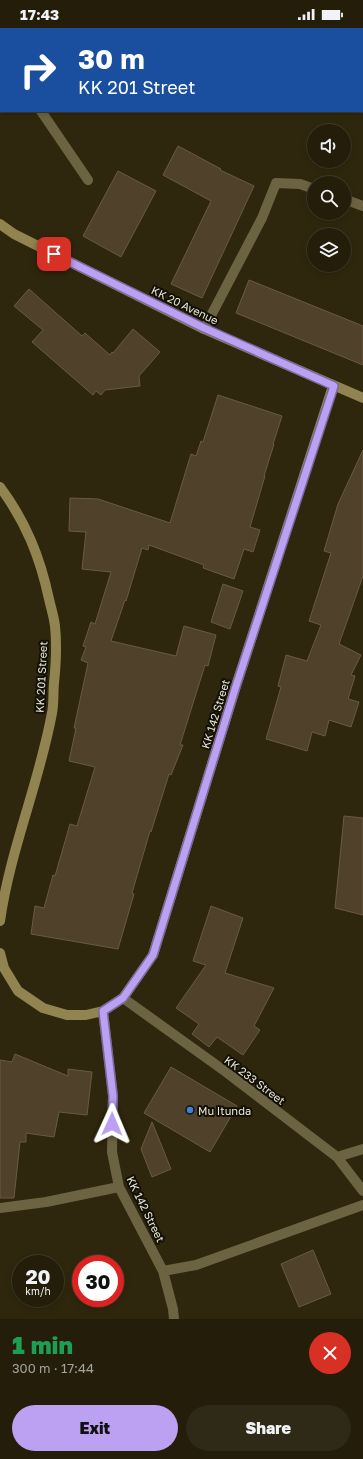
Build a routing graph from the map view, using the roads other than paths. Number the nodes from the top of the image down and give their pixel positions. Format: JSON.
{"nodes":[{"id":1,"x":42,"y":112,"type":"edge"},
{"id":2,"x":88,"y":180,"type":"dead end"},
{"id":3,"x":307,"y":186,"type":"edge"},
{"id":4,"x":351,"y":202,"type":"edge"},
{"id":5,"x":363,"y":206,"type":"edge"},
{"id":6,"x":0,"y":224,"type":"edge"},
{"id":7,"x":204,"y":328,"type":"junction"},
{"id":8,"x":334,"y":386,"type":"junction"},
{"id":9,"x":363,"y":398,"type":"edge"},
{"id":10,"x":0,"y":487,"type":"edge"},
{"id":11,"x":0,"y":921,"type":"edge"},
{"id":12,"x":0,"y":952,"type":"edge"},
{"id":13,"x":123,"y":998,"type":"junction"},
{"id":14,"x":103,"y":1011,"type":"junction"},
{"id":15,"x":363,"y":1149,"type":"edge"},
{"id":16,"x":337,"y":1157,"type":"junction"},
{"id":17,"x":119,"y":1187,"type":"junction"},
{"id":18,"x":363,"y":1190,"type":"edge"},
{"id":19,"x":363,"y":1205,"type":"edge"},
{"id":20,"x":0,"y":1208,"type":"edge"},
{"id":21,"x":163,"y":1271,"type":"junction"},
{"id":22,"x":174,"y":1319,"type":"edge"}],
"edges":[{"from":1,"to":2,"type":"street"},
{"from":3,"to":7,"type":"street"},
{"from":4,"to":5,"type":"street"},
{"from":6,"to":7,"type":"main road","name":"KK 20 Avenue"},
{"from":7,"to":8,"type":"main road","name":"KK 20 Avenue"},
{"from":8,"to":9,"type":"main road","name":"KK 20 Avenue"},
{"from":8,"to":13,"type":"main road","name":"KK 142 Street"},
{"from":10,"to":11,"type":"main road","name":"KK 201 Street"},
{"from":12,"to":14,"type":"main road"},
{"from":13,"to":14,"type":"main road"},
{"from":13,"to":16,"type":"street","name":"KK 233 Street"},
{"from":14,"to":17,"type":"street","name":"KK 142 Street"},
{"from":15,"to":16,"type":"street"},
{"from":16,"to":18,"type":"street","name":"KK 233 Street"},
{"from":17,"to":20,"type":"street"},
{"from":17,"to":21,"type":"street","name":"KK 142 Street"},
{"from":19,"to":21,"type":"street"},
{"from":21,"to":22,"type":"street","name":"KK 142 Street"}]}
